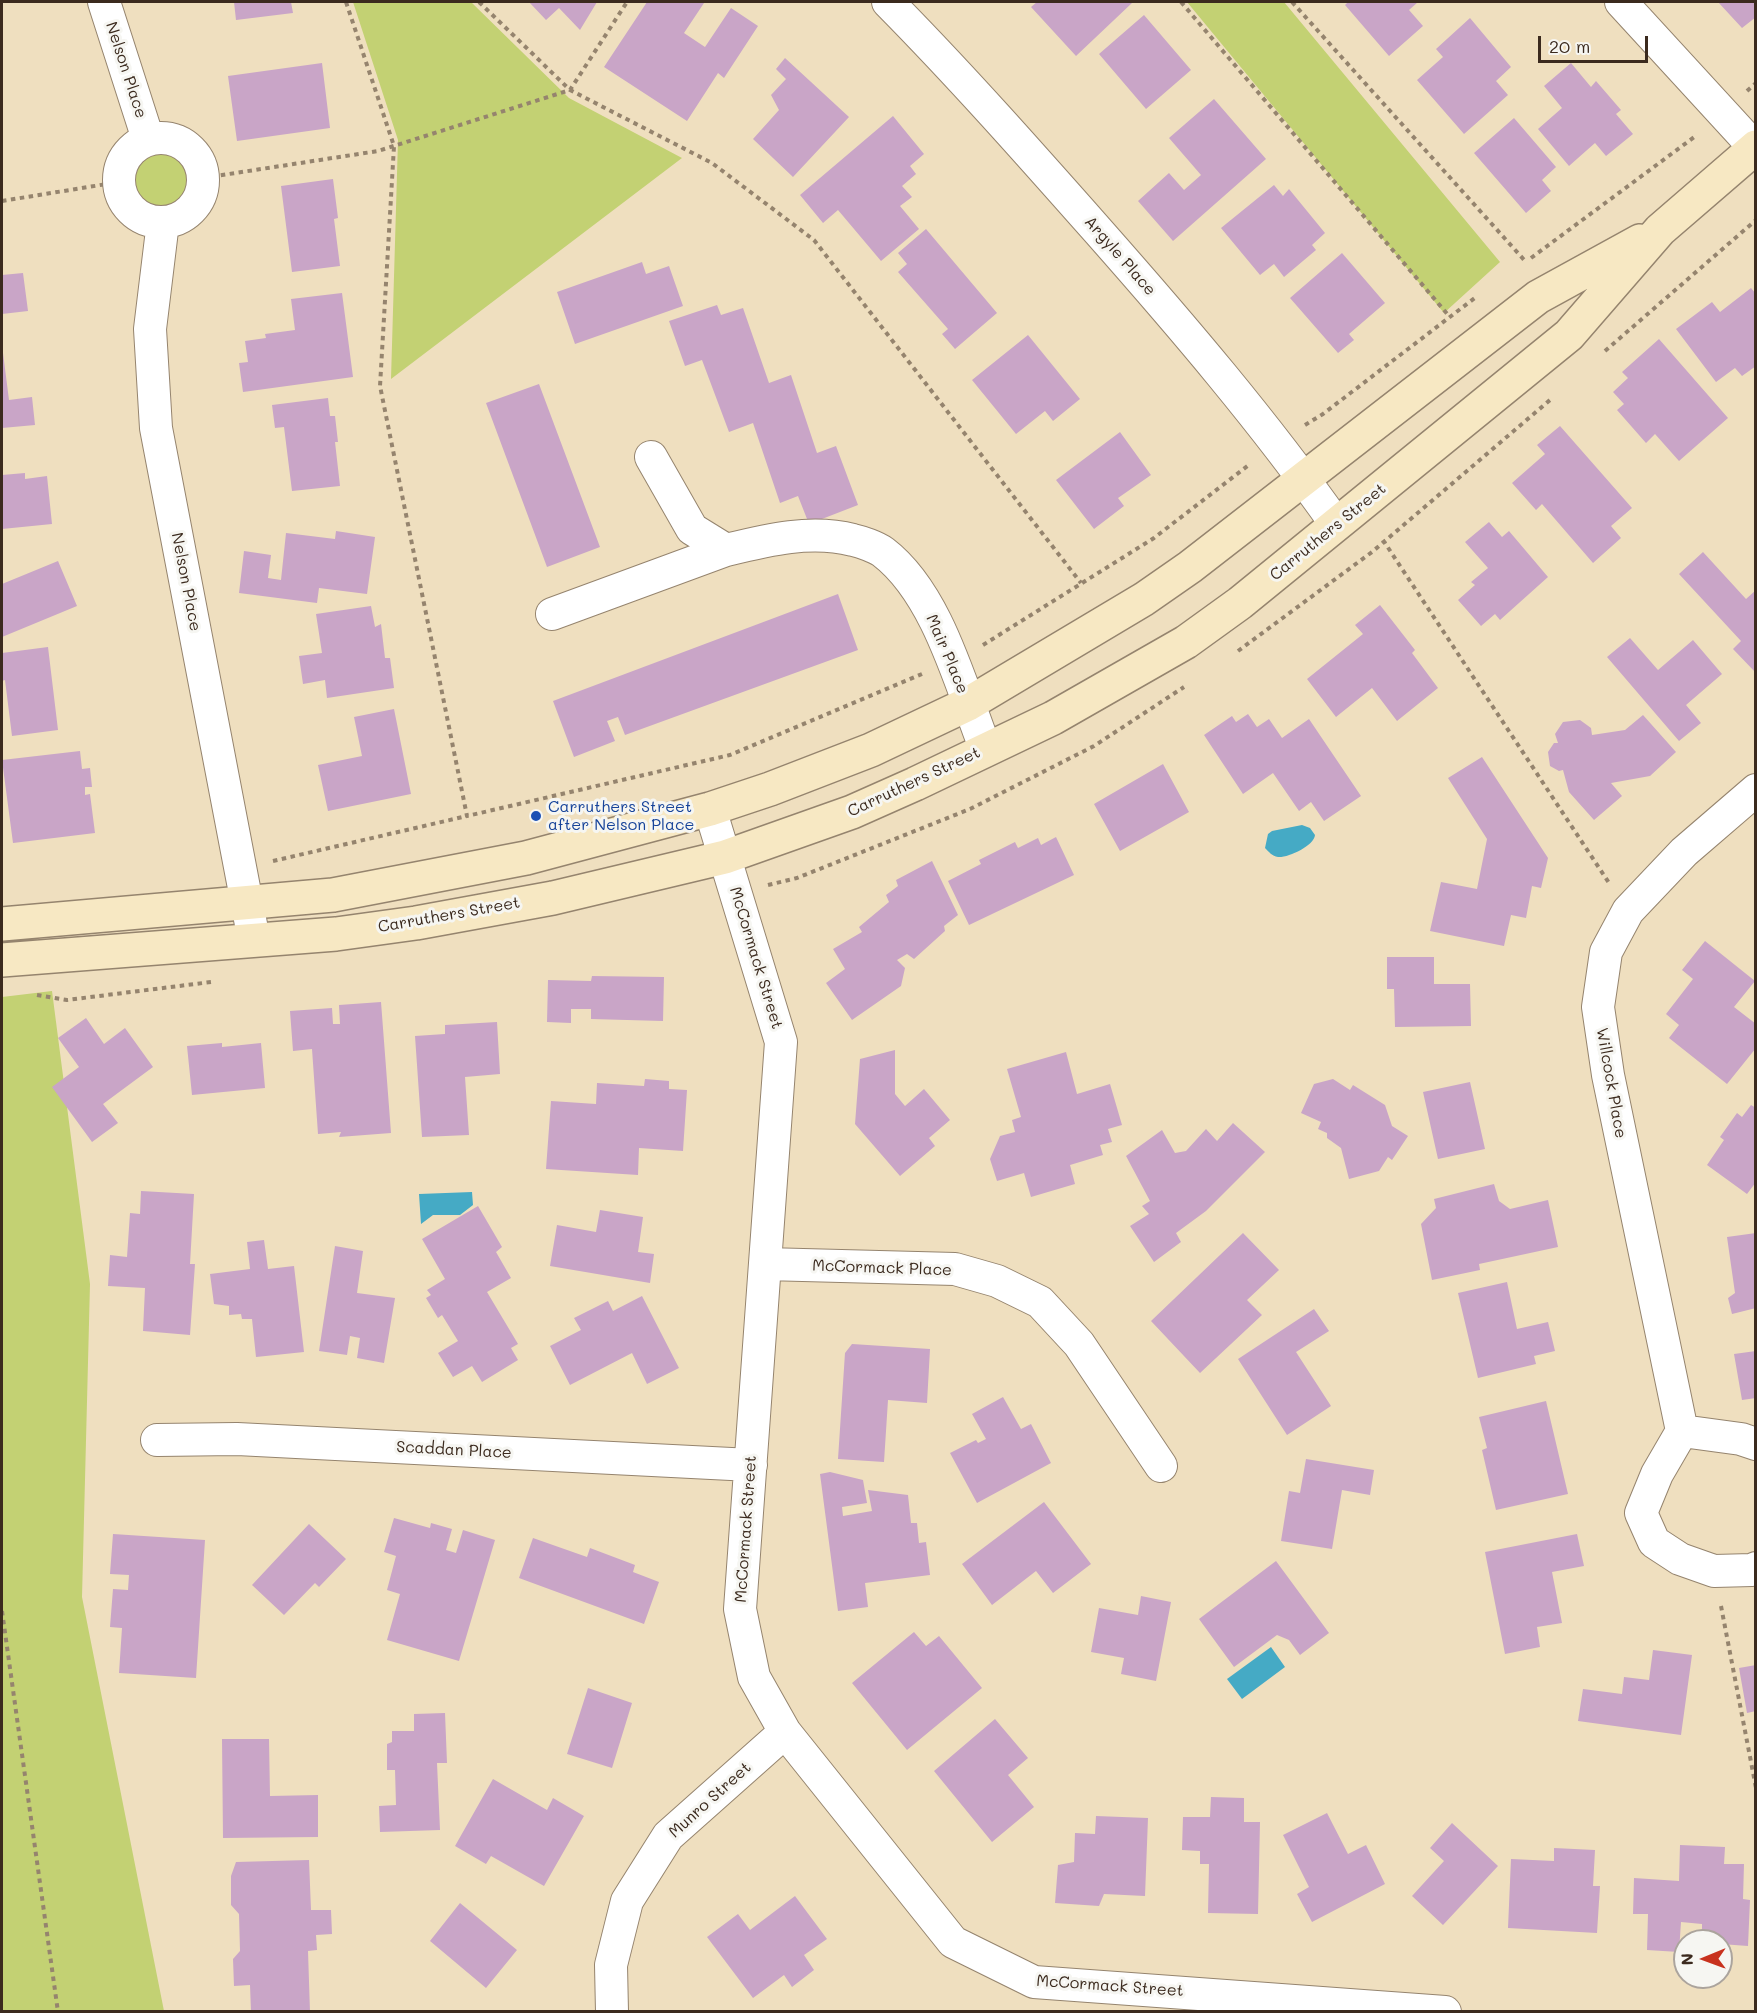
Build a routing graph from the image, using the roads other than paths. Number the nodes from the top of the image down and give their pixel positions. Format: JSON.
{"nodes":[{"id":1,"x":104,"y":2,"type":"edge"},
{"id":2,"x":888,"y":2,"type":"edge"},
{"id":3,"x":1621,"y":2,"type":"edge"},
{"id":4,"x":148,"y":139,"type":"junction"},
{"id":5,"x":1755,"y":147,"type":"edge"},
{"id":6,"x":163,"y":222,"type":"junction"},
{"id":7,"x":1660,"y":230,"type":"junction"},
{"id":8,"x":651,"y":458,"type":"dead end"},
{"id":9,"x":1304,"y":479,"type":"junction"},
{"id":10,"x":1336,"y":524,"type":"junction"},
{"id":11,"x":726,"y":550,"type":"junction"},
{"id":12,"x":552,"y":614,"type":"dead end"},
{"id":13,"x":968,"y":704,"type":"junction"},
{"id":14,"x":986,"y":750,"type":"junction"},
{"id":15,"x":1755,"y":790,"type":"edge"},
{"id":16,"x":710,"y":809,"type":"junction"},
{"id":17,"x":725,"y":857,"type":"junction"},
{"id":18,"x":247,"y":903,"type":"junction"},
{"id":19,"x":2,"y":924,"type":"edge"},
{"id":20,"x":254,"y":940,"type":"junction"},
{"id":21,"x":2,"y":960,"type":"edge"},
{"id":22,"x":765,"y":1264,"type":"junction"},
{"id":23,"x":1682,"y":1431,"type":"junction"},
{"id":24,"x":157,"y":1440,"type":"dead end"},
{"id":25,"x":1755,"y":1444,"type":"edge"},
{"id":26,"x":750,"y":1465,"type":"junction"},
{"id":27,"x":1161,"y":1466,"type":"dead end"},
{"id":28,"x":1755,"y":1568,"type":"edge"},
{"id":29,"x":785,"y":1732,"type":"junction"},
{"id":30,"x":612,"y":2012,"type":"edge"},
{"id":31,"x":1446,"y":2012,"type":"edge"}],
"edges":[{"from":1,"to":4,"type":"street","name":"Nelson Place"},
{"from":2,"to":9,"type":"street","name":"Argyle Place"},
{"from":3,"to":5,"type":"street"},
{"from":4,"to":6,"type":"street","name":"Nelson Place"},
{"from":4,"to":6,"type":"street","name":"Nelson Place"},
{"from":5,"to":7,"type":"main road","name":"Carruthers Street"},
{"from":6,"to":18,"type":"street","name":"Nelson Place"},
{"from":7,"to":9,"type":"main road","name":"Carruthers Street"},
{"from":7,"to":10,"type":"main road","name":"Carruthers Street"},
{"from":8,"to":11,"type":"street"},
{"from":9,"to":10,"type":"street","name":"Argyle Place"},
{"from":9,"to":13,"type":"main road","name":"Carruthers Street"},
{"from":10,"to":14,"type":"main road","name":"Carruthers Street"},
{"from":11,"to":12,"type":"street","name":"Mair Place"},
{"from":11,"to":13,"type":"street","name":"Mair Place"},
{"from":13,"to":14,"type":"street","name":"Mair Place"},
{"from":13,"to":16,"type":"main road","name":"Carruthers Street"},
{"from":14,"to":17,"type":"main road","name":"Carruthers Street"},
{"from":15,"to":23,"type":"street","name":"Willcock Place"},
{"from":16,"to":17,"type":"street","name":"McCormack Street"},
{"from":16,"to":18,"type":"main road","name":"Carruthers Street"},
{"from":17,"to":20,"type":"main road","name":"Carruthers Street"},
{"from":17,"to":22,"type":"street","name":"McCormack Street"},
{"from":18,"to":19,"type":"main road","name":"Carruthers Street"},
{"from":18,"to":20,"type":"street","name":"Nelson Place"},
{"from":20,"to":21,"type":"main road","name":"Carruthers Street"},
{"from":22,"to":26,"type":"street","name":"McCormack Street"},
{"from":22,"to":27,"type":"street","name":"McCormack Place"},
{"from":23,"to":25,"type":"street"},
{"from":23,"to":28,"type":"street"},
{"from":24,"to":26,"type":"street","name":"Scaddan Place"},
{"from":26,"to":29,"type":"street","name":"McCormack Street"},
{"from":29,"to":30,"type":"street","name":"Munro Street"},
{"from":29,"to":31,"type":"street","name":"McCormack Street"}]}
